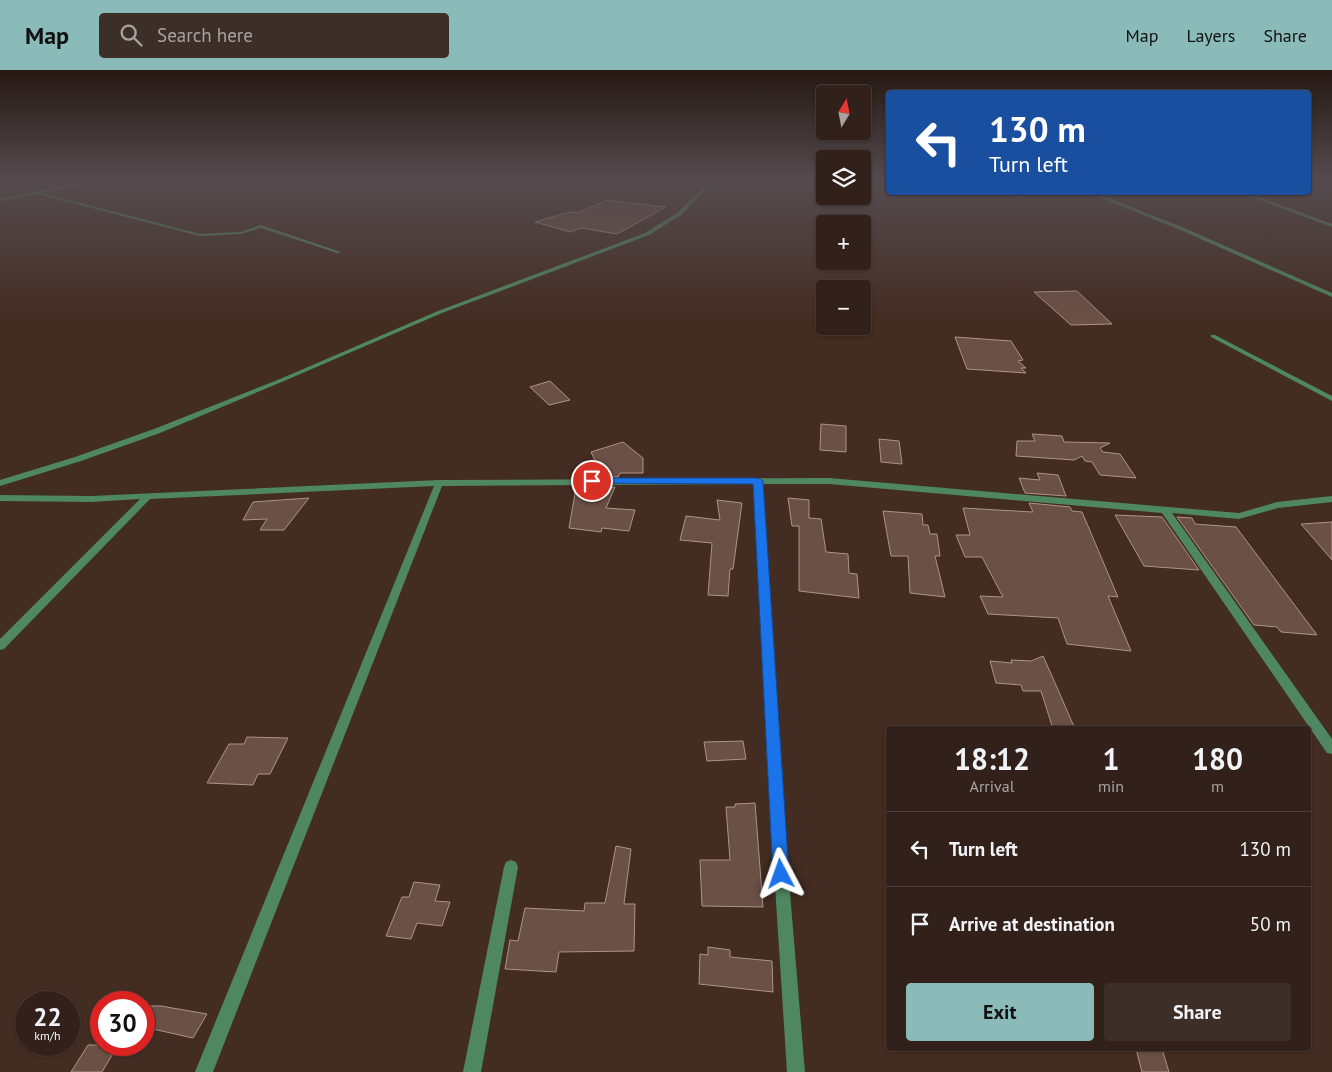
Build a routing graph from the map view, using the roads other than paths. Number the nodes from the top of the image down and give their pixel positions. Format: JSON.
{"nodes":[{"id":1,"x":168,"y":227,"type":"edge"},
{"id":2,"x":260,"y":227,"type":"edge"},
{"id":3,"x":264,"y":227,"type":"edge"},
{"id":4,"x":659,"y":227,"type":"edge"},
{"id":5,"x":1176,"y":227,"type":"edge"},
{"id":6,"x":339,"y":252,"type":"dead end"},
{"id":7,"x":1332,"y":295,"type":"edge"},
{"id":8,"x":1213,"y":336,"type":"dead end"},
{"id":9,"x":1332,"y":399,"type":"edge"},
{"id":10,"x":758,"y":481,"type":"junction"},
{"id":11,"x":0,"y":483,"type":"edge"},
{"id":12,"x":439,"y":483,"type":"junction"},
{"id":13,"x":147,"y":497,"type":"junction"},
{"id":14,"x":0,"y":498,"type":"edge"},
{"id":15,"x":1332,"y":499,"type":"edge"},
{"id":16,"x":1165,"y":510,"type":"junction"},
{"id":17,"x":0,"y":646,"type":"edge"},
{"id":18,"x":1332,"y":749,"type":"edge"},
{"id":19,"x":511,"y":867,"type":"dead end"},
{"id":20,"x":204,"y":1072,"type":"edge"},
{"id":21,"x":472,"y":1072,"type":"edge"},
{"id":22,"x":796,"y":1072,"type":"edge"}],
"edges":[{"from":1,"to":2,"type":"street"},
{"from":3,"to":6,"type":"street"},
{"from":4,"to":11,"type":"street"},
{"from":5,"to":7,"type":"street"},
{"from":8,"to":9,"type":"street"},
{"from":10,"to":12,"type":"street"},
{"from":10,"to":16,"type":"street"},
{"from":10,"to":22,"type":"street"},
{"from":12,"to":13,"type":"street"},
{"from":12,"to":20,"type":"street"},
{"from":13,"to":14,"type":"street"},
{"from":13,"to":17,"type":"street"},
{"from":15,"to":16,"type":"street"},
{"from":16,"to":18,"type":"street"},
{"from":19,"to":21,"type":"street"}]}
